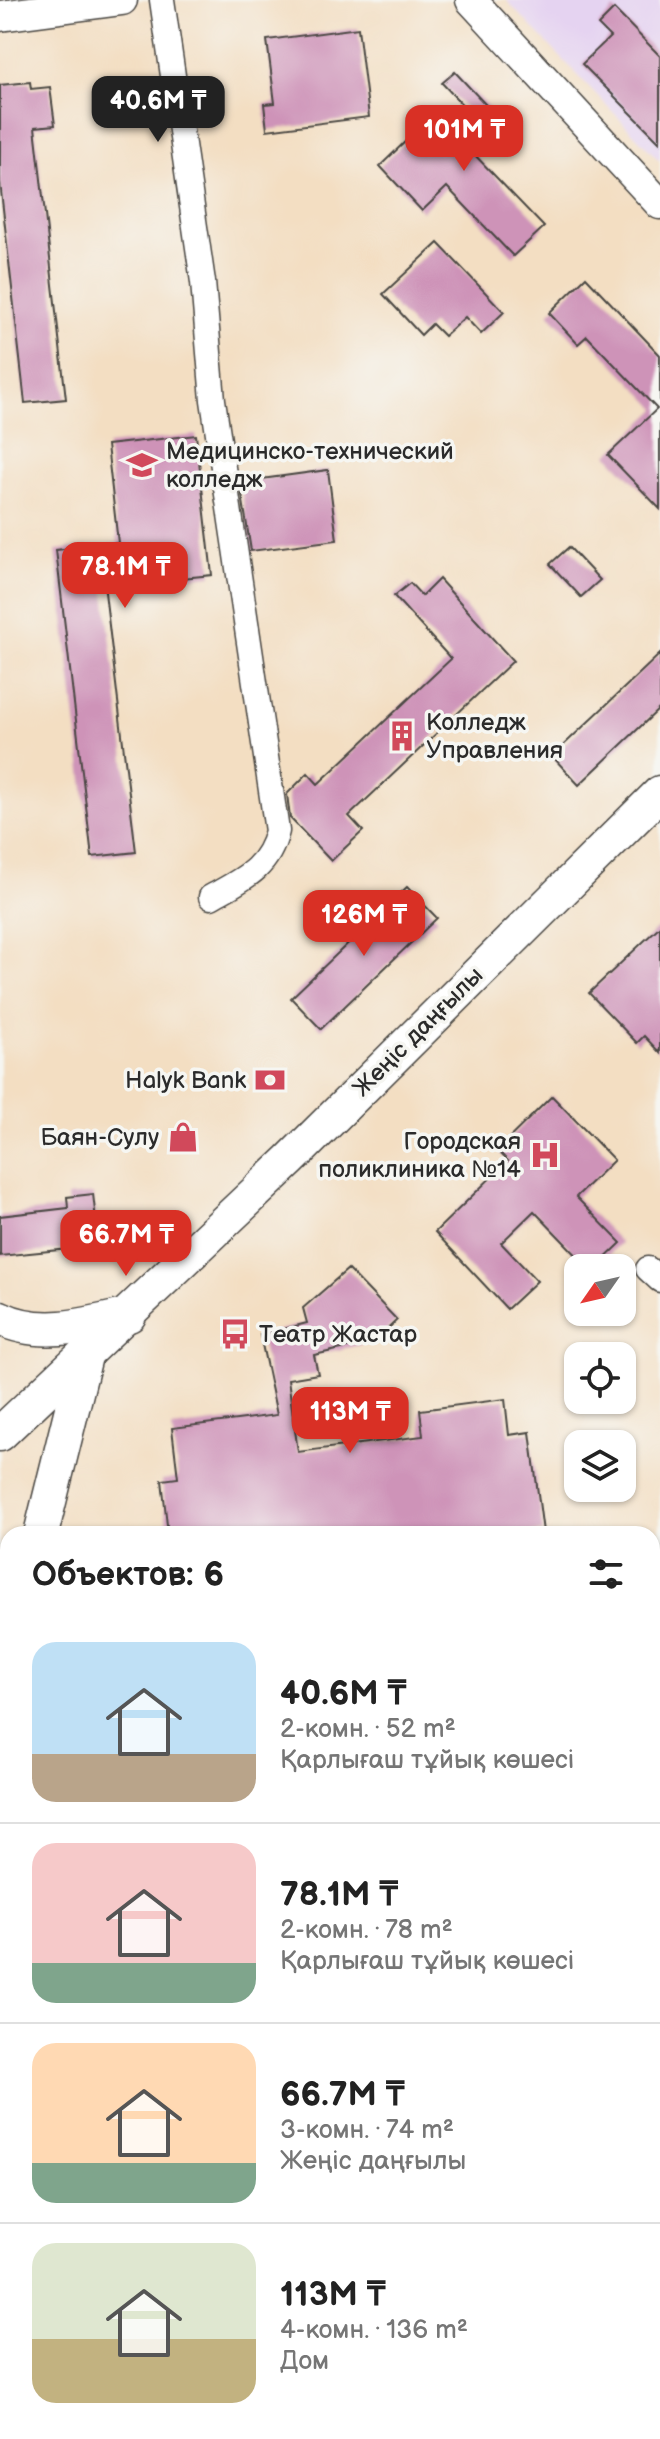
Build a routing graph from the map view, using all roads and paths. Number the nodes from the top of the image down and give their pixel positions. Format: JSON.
{"nodes":[{"id":1,"x":122,"y":0,"type":"edge"},
{"id":2,"x":162,"y":0,"type":"edge"},
{"id":3,"x":471,"y":0,"type":"edge"},
{"id":4,"x":0,"y":16,"type":"edge"},
{"id":5,"x":660,"y":204,"type":"edge"},
{"id":6,"x":660,"y":793,"type":"edge"},
{"id":7,"x":211,"y":897,"type":"dead end"},
{"id":8,"x":129,"y":1315,"type":"junction"},
{"id":9,"x":0,"y":1318,"type":"edge"},
{"id":10,"x":85,"y":1356,"type":"junction"},
{"id":11,"x":0,"y":1434,"type":"edge"},
{"id":12,"x":43,"y":1526,"type":"edge"}],
"edges":[{"from":1,"to":4,"type":"street"},
{"from":2,"to":7,"type":"street"},
{"from":3,"to":5,"type":"street"},
{"from":6,"to":8,"type":"main road","name":"Жеңіс даңғылы"},
{"from":8,"to":9,"type":"main road"},
{"from":8,"to":10,"type":"main road","name":"Жеңіс даңғылы"},
{"from":10,"to":11,"type":"main road","name":"Жеңіс даңғылы"},
{"from":10,"to":12,"type":"main road"}]}
